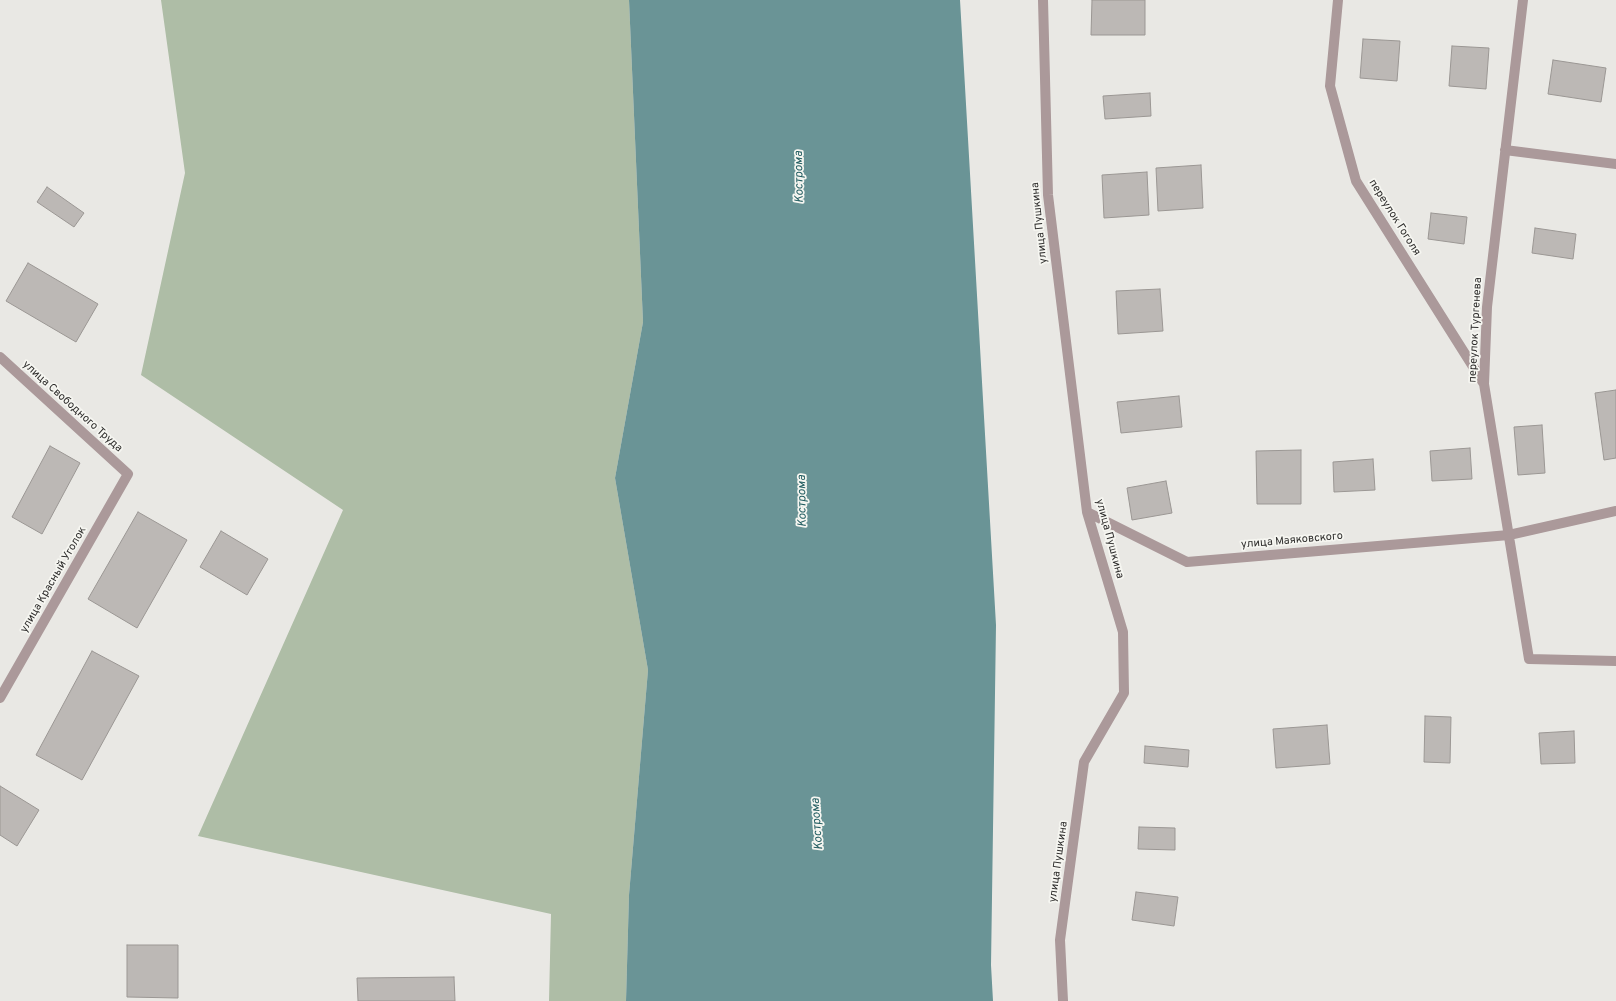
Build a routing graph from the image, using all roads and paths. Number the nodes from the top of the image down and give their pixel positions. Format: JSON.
{"nodes":[{"id":1,"x":1043,"y":0,"type":"edge"},
{"id":2,"x":1338,"y":0,"type":"edge"},
{"id":3,"x":1523,"y":0,"type":"edge"},
{"id":4,"x":1505,"y":150,"type":"junction"},
{"id":5,"x":1616,"y":164,"type":"edge"},
{"id":6,"x":0,"y":357,"type":"edge"},
{"id":7,"x":1484,"y":384,"type":"junction"},
{"id":8,"x":128,"y":474,"type":"joint"},
{"id":9,"x":1616,"y":511,"type":"edge"},
{"id":10,"x":1087,"y":512,"type":"junction"},
{"id":11,"x":1509,"y":535,"type":"junction"},
{"id":12,"x":1616,"y":661,"type":"edge"},
{"id":13,"x":0,"y":698,"type":"edge"},
{"id":14,"x":1063,"y":1001,"type":"edge"}],
"edges":[{"from":1,"to":10,"type":"street","name":"улица Пушкина"},
{"from":2,"to":7,"type":"street","name":"переулок Гоголя"},
{"from":3,"to":4,"type":"street","name":"переулок Тургенева"},
{"from":4,"to":5,"type":"street"},
{"from":4,"to":7,"type":"street","name":"переулок Тургенева"},
{"from":6,"to":8,"type":"street","name":"улица Свободного Труда"},
{"from":7,"to":11,"type":"street","name":"переулок Тургенева"},
{"from":8,"to":13,"type":"street","name":"улица Красный Уголок"},
{"from":9,"to":11,"type":"street","name":"улица Маяковского"},
{"from":10,"to":11,"type":"street","name":"улица Маяковского"},
{"from":10,"to":14,"type":"street","name":"улица Пушкина"},
{"from":11,"to":12,"type":"street","name":"переулок Тургенева"}]}
